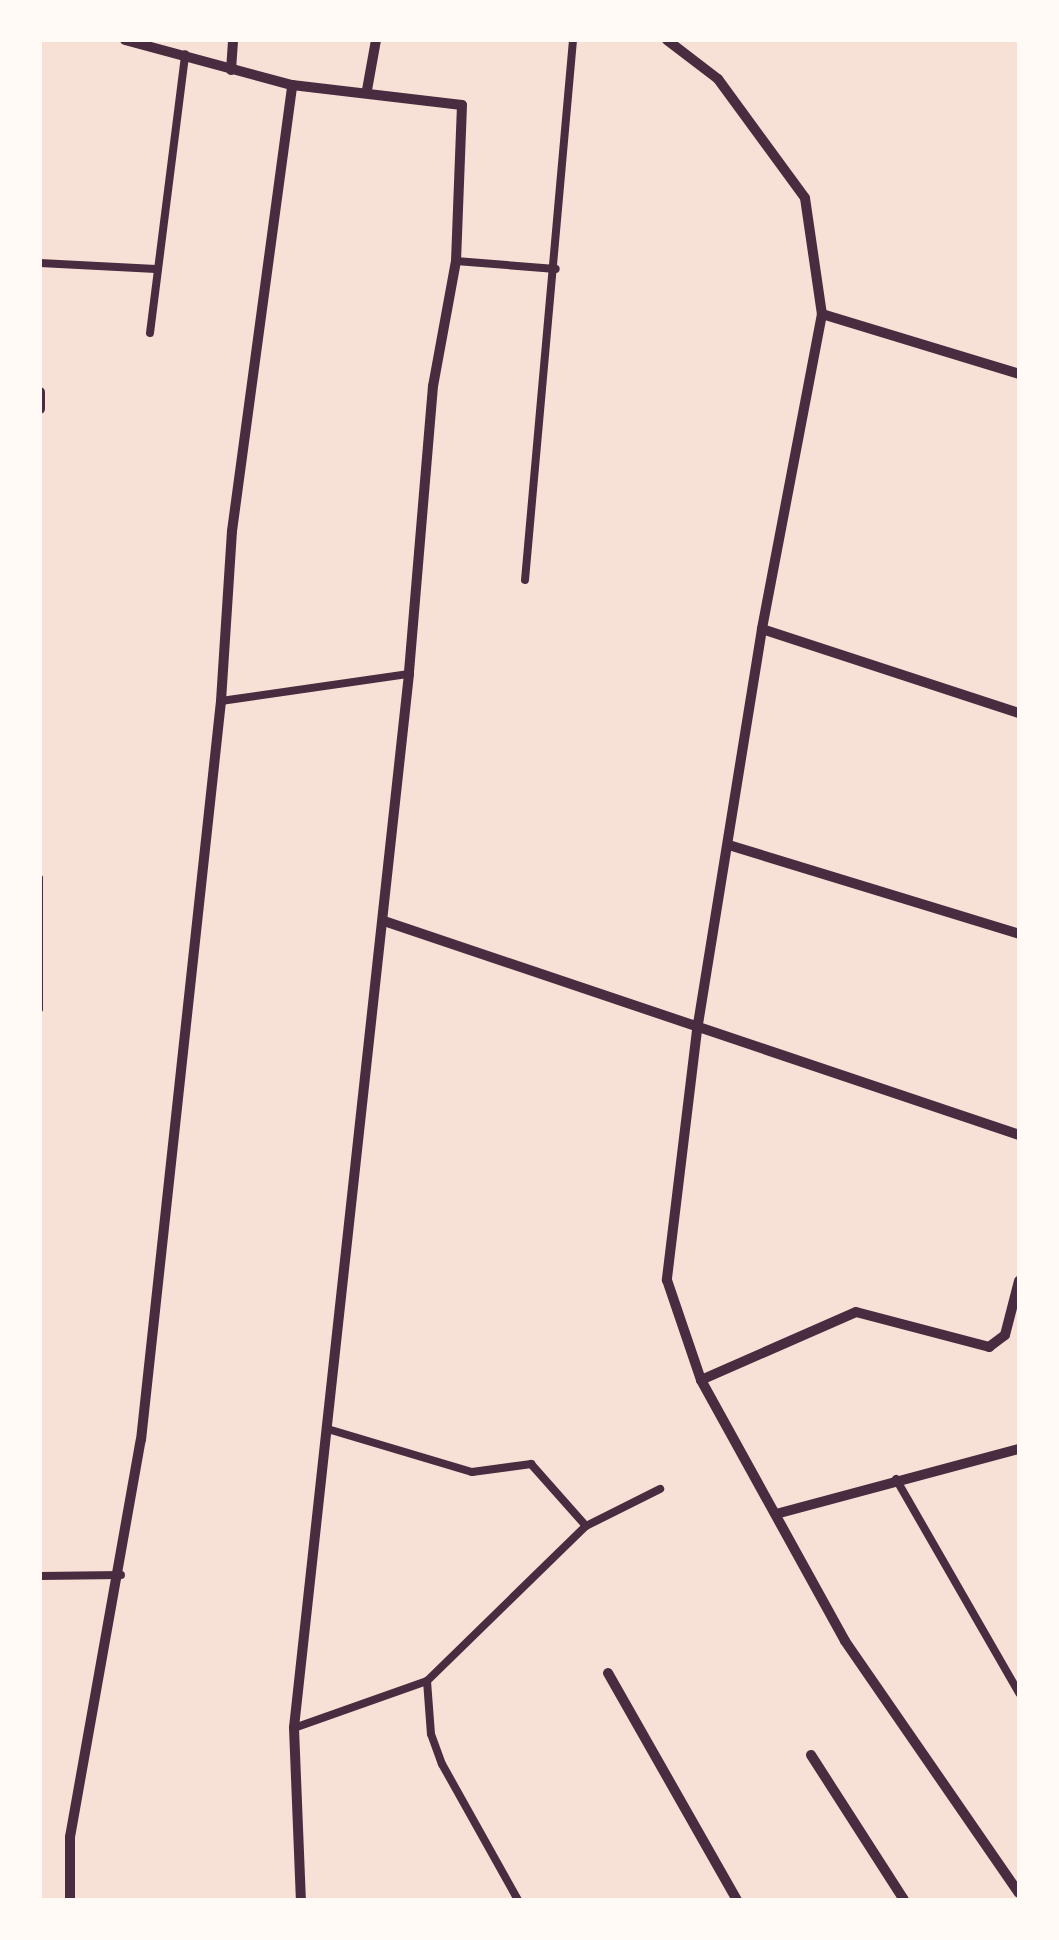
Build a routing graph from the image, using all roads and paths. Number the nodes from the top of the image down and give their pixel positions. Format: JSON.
{"nodes":[{"id":1,"x":125,"y":40,"type":"edge"},
{"id":2,"x":234,"y":40,"type":"edge"},
{"id":3,"x":376,"y":40,"type":"edge"},
{"id":4,"x":574,"y":40,"type":"edge"},
{"id":5,"x":667,"y":40,"type":"edge"},
{"id":6,"x":186,"y":52,"type":"junction"},
{"id":7,"x":230,"y":70,"type":"junction"},
{"id":8,"x":292,"y":85,"type":"junction"},
{"id":9,"x":366,"y":90,"type":"junction"},
{"id":10,"x":456,"y":261,"type":"junction"},
{"id":11,"x":40,"y":262,"type":"edge"},
{"id":12,"x":156,"y":268,"type":"junction"},
{"id":13,"x":556,"y":270,"type":"junction"},
{"id":14,"x":822,"y":314,"type":"junction"},
{"id":15,"x":150,"y":332,"type":"dead end"},
{"id":16,"x":1019,"y":374,"type":"edge"},
{"id":17,"x":40,"y":392,"type":"edge"},
{"id":18,"x":40,"y":409,"type":"edge"},
{"id":19,"x":525,"y":580,"type":"dead end"},
{"id":20,"x":762,"y":629,"type":"junction"},
{"id":21,"x":409,"y":674,"type":"junction"},
{"id":22,"x":221,"y":701,"type":"junction"},
{"id":23,"x":1019,"y":713,"type":"edge"},
{"id":24,"x":732,"y":846,"type":"junction"},
{"id":25,"x":40,"y":877,"type":"edge"},
{"id":26,"x":384,"y":920,"type":"junction"},
{"id":27,"x":1019,"y":934,"type":"edge"},
{"id":28,"x":40,"y":1009,"type":"edge"},
{"id":29,"x":698,"y":1022,"type":"junction"},
{"id":30,"x":1019,"y":1135,"type":"edge"},
{"id":31,"x":1019,"y":1281,"type":"edge"},
{"id":32,"x":701,"y":1380,"type":"junction"},
{"id":33,"x":331,"y":1430,"type":"junction"},
{"id":34,"x":1019,"y":1449,"type":"edge"},
{"id":35,"x":896,"y":1479,"type":"junction"},
{"id":36,"x":660,"y":1489,"type":"dead end"},
{"id":37,"x":776,"y":1514,"type":"junction"},
{"id":38,"x":586,"y":1526,"type":"junction"},
{"id":39,"x":121,"y":1575,"type":"junction"},
{"id":40,"x":40,"y":1576,"type":"edge"},
{"id":41,"x":608,"y":1673,"type":"dead end"},
{"id":42,"x":427,"y":1681,"type":"junction"},
{"id":43,"x":1019,"y":1693,"type":"edge"},
{"id":44,"x":294,"y":1728,"type":"junction"},
{"id":45,"x":811,"y":1755,"type":"dead end"},
{"id":46,"x":1019,"y":1893,"type":"edge"},
{"id":47,"x":70,"y":1900,"type":"edge"},
{"id":48,"x":300,"y":1900,"type":"edge"},
{"id":49,"x":518,"y":1900,"type":"edge"},
{"id":50,"x":737,"y":1900,"type":"edge"},
{"id":51,"x":904,"y":1900,"type":"edge"}],
"edges":[{"from":1,"to":6,"type":"street"},
{"from":2,"to":7,"type":"street"},
{"from":3,"to":9,"type":"street"},
{"from":4,"to":13,"type":"lane"},
{"from":5,"to":14,"type":"street"},
{"from":6,"to":7,"type":"street"},
{"from":6,"to":12,"type":"lane"},
{"from":7,"to":8,"type":"street"},
{"from":8,"to":9,"type":"street"},
{"from":8,"to":22,"type":"street"},
{"from":9,"to":10,"type":"street"},
{"from":10,"to":13,"type":"lane"},
{"from":10,"to":21,"type":"street"},
{"from":11,"to":12,"type":"lane"},
{"from":12,"to":15,"type":"lane"},
{"from":13,"to":19,"type":"lane"},
{"from":14,"to":16,"type":"street"},
{"from":14,"to":20,"type":"street"},
{"from":17,"to":18,"type":"street"},
{"from":20,"to":23,"type":"street"},
{"from":20,"to":24,"type":"street"},
{"from":21,"to":22,"type":"lane"},
{"from":21,"to":26,"type":"street"},
{"from":22,"to":39,"type":"street"},
{"from":24,"to":27,"type":"street"},
{"from":24,"to":29,"type":"street"},
{"from":25,"to":28,"type":"path"},
{"from":26,"to":29,"type":"street"},
{"from":26,"to":33,"type":"street"},
{"from":29,"to":30,"type":"street"},
{"from":29,"to":32,"type":"street"},
{"from":31,"to":32,"type":"street"},
{"from":32,"to":37,"type":"street"},
{"from":33,"to":38,"type":"lane"},
{"from":33,"to":44,"type":"street"},
{"from":34,"to":35,"type":"street"},
{"from":35,"to":37,"type":"street"},
{"from":35,"to":43,"type":"lane"},
{"from":36,"to":38,"type":"lane"},
{"from":37,"to":46,"type":"street"},
{"from":38,"to":42,"type":"lane"},
{"from":39,"to":40,"type":"lane"},
{"from":39,"to":47,"type":"street"},
{"from":41,"to":50,"type":"street"},
{"from":42,"to":44,"type":"lane"},
{"from":42,"to":49,"type":"lane"},
{"from":44,"to":48,"type":"street"},
{"from":45,"to":51,"type":"street"}]}
